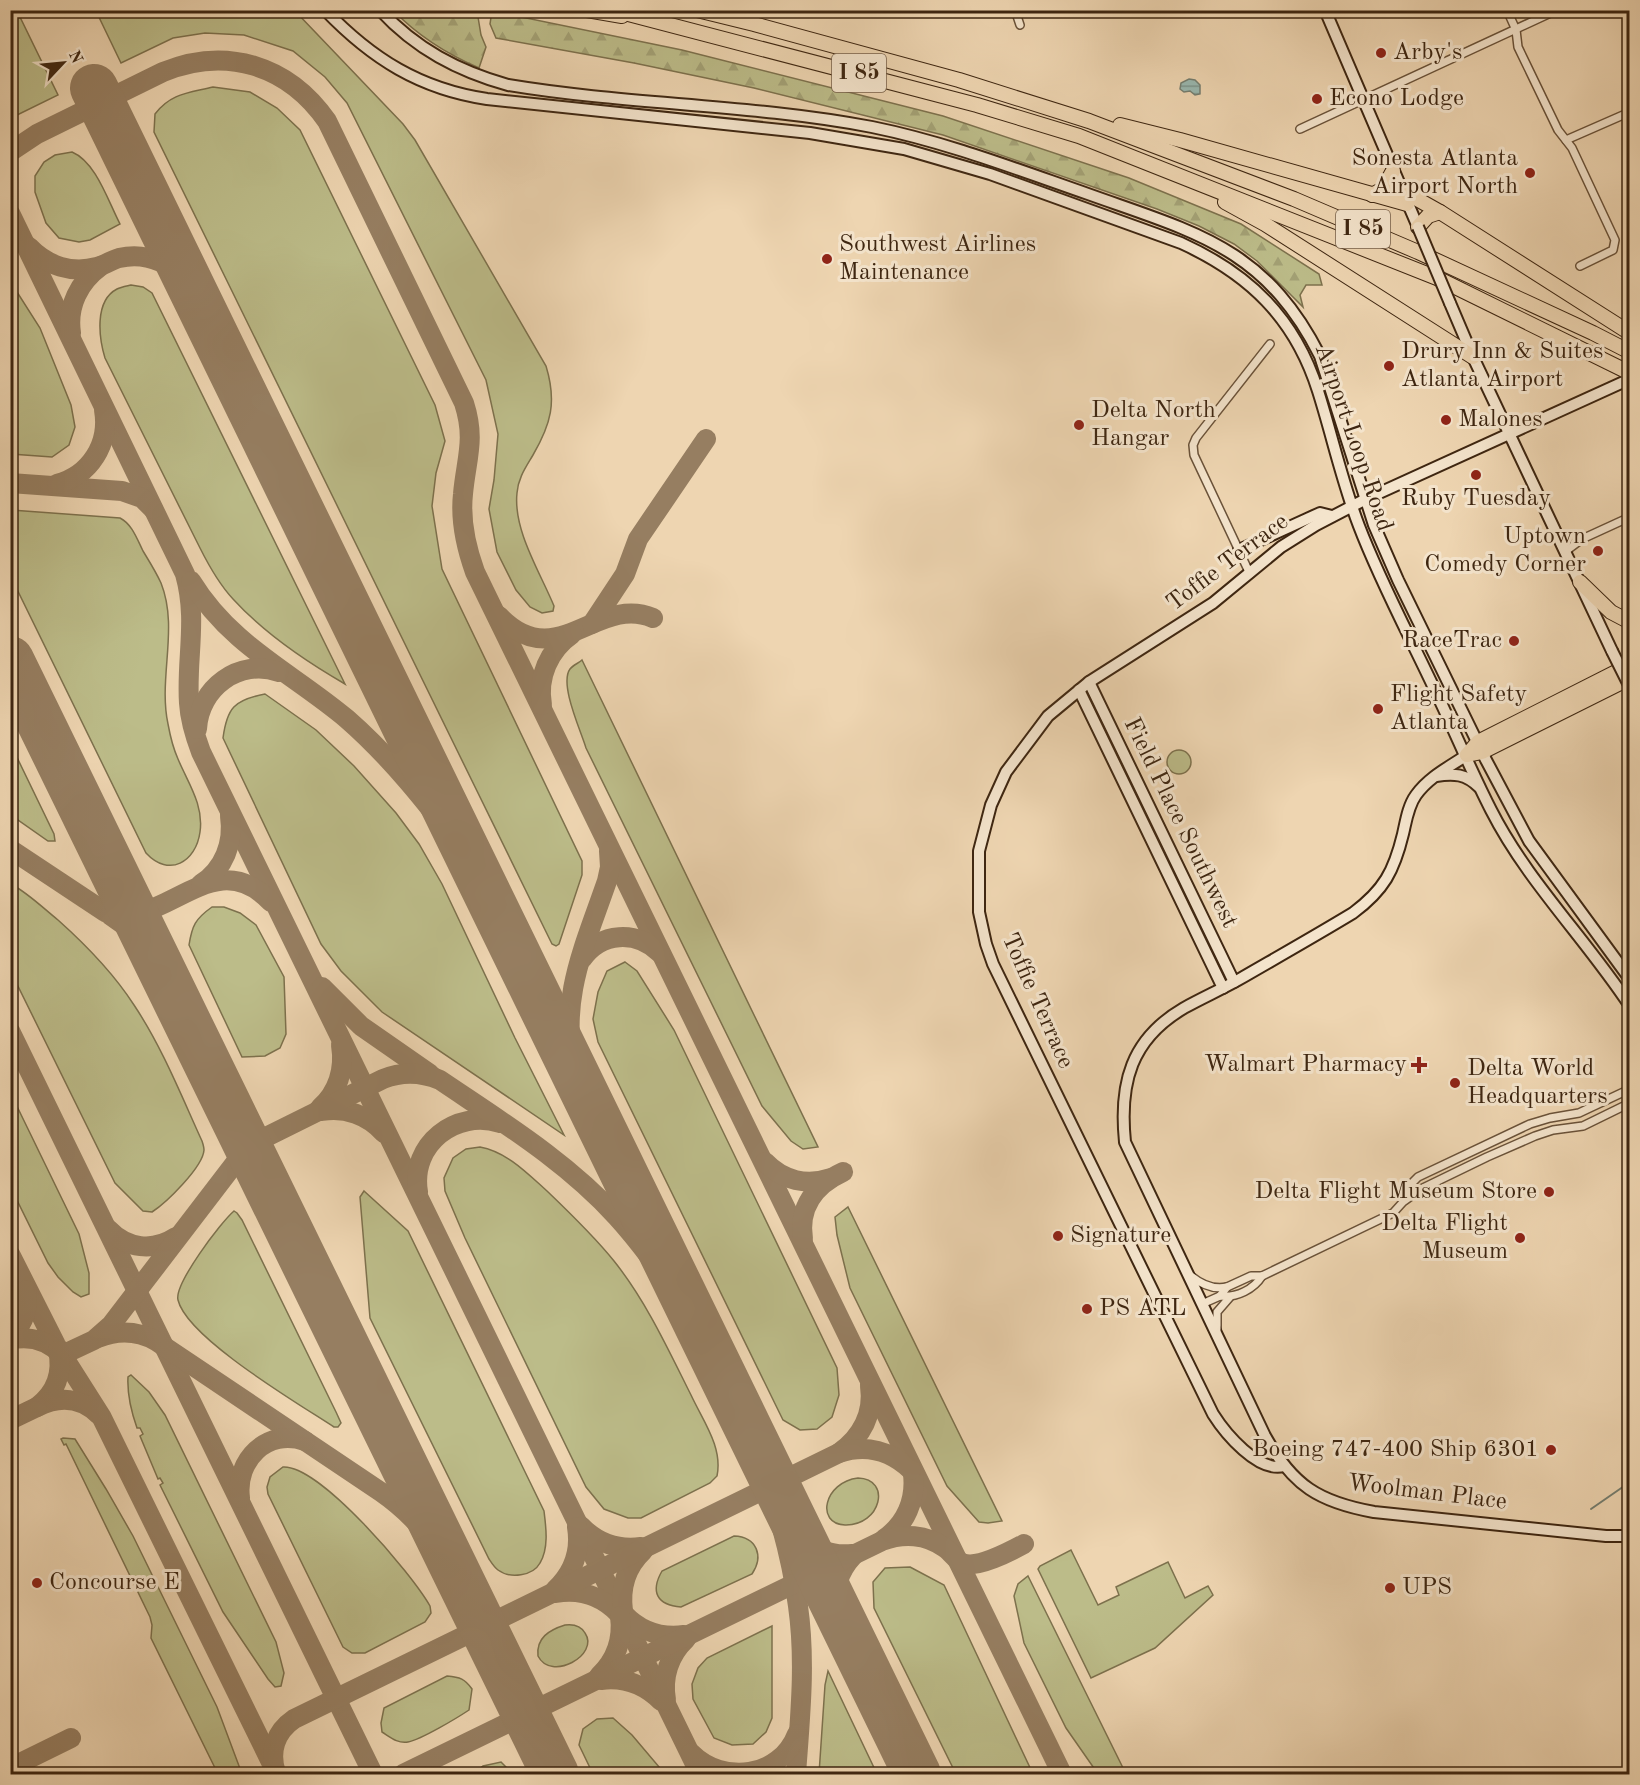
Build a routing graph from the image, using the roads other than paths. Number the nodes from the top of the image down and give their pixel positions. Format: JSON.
{"nodes":[{"id":1,"x":325,"y":10,"type":"edge"},
{"id":2,"x":380,"y":10,"type":"edge"},
{"id":3,"x":587,"y":10,"type":"edge"},
{"id":4,"x":613,"y":10,"type":"edge"},
{"id":5,"x":697,"y":10,"type":"edge"},
{"id":6,"x":728,"y":10,"type":"edge"},
{"id":7,"x":1014,"y":10,"type":"edge"},
{"id":8,"x":1325,"y":10,"type":"edge"},
{"id":9,"x":1507,"y":10,"type":"edge"},
{"id":10,"x":1557,"y":10,"type":"edge"},
{"id":11,"x":636,"y":18,"type":"junction"},
{"id":12,"x":754,"y":24,"type":"junction"},
{"id":13,"x":1020,"y":25,"type":"dead end"},
{"id":14,"x":1516,"y":30,"type":"junction"},
{"id":15,"x":1363,"y":100,"type":"junction"},
{"id":16,"x":1629,"y":111,"type":"edge"},
{"id":17,"x":1089,"y":121,"type":"junction"},
{"id":18,"x":1300,"y":129,"type":"dead end"},
{"id":19,"x":1079,"y":136,"type":"junction"},
{"id":20,"x":1566,"y":140,"type":"junction"},
{"id":21,"x":1393,"y":171,"type":"junction"},
{"id":22,"x":1401,"y":190,"type":"junction"},
{"id":23,"x":1371,"y":195,"type":"junction"},
{"id":24,"x":1407,"y":204,"type":"junction"},
{"id":25,"x":1440,"y":212,"type":"junction"},
{"id":26,"x":1418,"y":227,"type":"junction"},
{"id":27,"x":1580,"y":266,"type":"dead end"},
{"id":28,"x":1629,"y":333,"type":"edge"},
{"id":29,"x":1270,"y":344,"type":"dead end"},
{"id":30,"x":1629,"y":352,"type":"edge"},
{"id":31,"x":1473,"y":357,"type":"junction"},
{"id":32,"x":1629,"y":373,"type":"edge"},
{"id":33,"x":1629,"y":378,"type":"edge"},
{"id":34,"x":1510,"y":434,"type":"junction"},
{"id":35,"x":1366,"y":499,"type":"junction"},
{"id":36,"x":1352,"y":506,"type":"junction"},
{"id":37,"x":1332,"y":516,"type":"junction"},
{"id":38,"x":1629,"y":517,"type":"edge"},
{"id":39,"x":1239,"y":550,"type":"junction"},
{"id":40,"x":1566,"y":551,"type":"junction"},
{"id":41,"x":1250,"y":573,"type":"junction"},
{"id":42,"x":1580,"y":582,"type":"junction"},
{"id":43,"x":1629,"y":622,"type":"edge"},
{"id":44,"x":1629,"y":665,"type":"edge"},
{"id":45,"x":1629,"y":678,"type":"edge"},
{"id":46,"x":1089,"y":682,"type":"junction"},
{"id":47,"x":1629,"y":687,"type":"edge"},
{"id":48,"x":1079,"y":690,"type":"junction"},
{"id":49,"x":1480,"y":747,"type":"junction"},
{"id":50,"x":1467,"y":755,"type":"junction"},
{"id":51,"x":1118,"y":758,"type":"junction"},
{"id":52,"x":1433,"y":777,"type":"junction"},
{"id":53,"x":1482,"y":789,"type":"junction"},
{"id":54,"x":1145,"y":813,"type":"junction"},
{"id":55,"x":1185,"y":881,"type":"junction"},
{"id":56,"x":1174,"y":887,"type":"junction"},
{"id":57,"x":1629,"y":979,"type":"edge"},
{"id":58,"x":1234,"y":982,"type":"junction"},
{"id":59,"x":1223,"y":988,"type":"junction"},
{"id":60,"x":1629,"y":1006,"type":"edge"},
{"id":61,"x":1629,"y":1089,"type":"edge"},
{"id":62,"x":1629,"y":1103,"type":"edge"},
{"id":63,"x":1403,"y":1202,"type":"junction"},
{"id":64,"x":1187,"y":1273,"type":"junction"},
{"id":65,"x":1262,"y":1276,"type":"junction"},
{"id":66,"x":1227,"y":1287,"type":"junction"},
{"id":67,"x":1220,"y":1296,"type":"junction"},
{"id":68,"x":1230,"y":1297,"type":"junction"},
{"id":69,"x":1202,"y":1304,"type":"junction"},
{"id":70,"x":1217,"y":1335,"type":"junction"},
{"id":71,"x":1284,"y":1466,"type":"junction"},
{"id":72,"x":1629,"y":1536,"type":"edge"}],
"edges":[{"from":1,"to":36,"type":"main road","name":"Airport Loop Road"},
{"from":2,"to":35,"type":"main road","name":"Airport Loop Road"},
{"from":3,"to":11,"type":"highway"},
{"from":4,"to":11,"type":"highway","number":"I 85"},
{"from":5,"to":12,"type":"highway","number":"I 85"},
{"from":6,"to":12,"type":"highway"},
{"from":7,"to":13,"type":"street"},
{"from":8,"to":15,"type":"main road"},
{"from":9,"to":14,"type":"street"},
{"from":10,"to":14,"type":"street"},
{"from":11,"to":19,"type":"highway","number":"I 85"},
{"from":12,"to":17,"type":"highway","number":"I 85"},
{"from":14,"to":15,"type":"street"},
{"from":14,"to":20,"type":"street"},
{"from":15,"to":18,"type":"street"},
{"from":15,"to":21,"type":"main road"},
{"from":16,"to":20,"type":"street"},
{"from":17,"to":23,"type":"highway"},
{"from":17,"to":30,"type":"highway","number":"I 85"},
{"from":19,"to":31,"type":"highway"},
{"from":19,"to":32,"type":"highway","number":"I 85"},
{"from":20,"to":27,"type":"street"},
{"from":21,"to":22,"type":"main road"},
{"from":21,"to":23,"type":"highway"},
{"from":22,"to":24,"type":"main road"},
{"from":22,"to":25,"type":"highway"},
{"from":23,"to":24,"type":"highway"},
{"from":24,"to":26,"type":"main road"},
{"from":25,"to":26,"type":"highway"},
{"from":25,"to":28,"type":"highway"},
{"from":26,"to":31,"type":"main road","bridge":true},
{"from":29,"to":39,"type":"street"},
{"from":31,"to":34,"type":"main road"},
{"from":33,"to":34,"type":"main road","name":"Toffie Terrace"},
{"from":34,"to":35,"type":"main road","name":"Toffie Terrace"},
{"from":34,"to":40,"type":"main road"},
{"from":35,"to":36,"type":"main road","name":"Toffie Terrace"},
{"from":35,"to":49,"type":"main road","name":"Airport Loop Road"},
{"from":36,"to":37,"type":"main road","name":"Toffie Terrace"},
{"from":36,"to":50,"type":"main road","name":"Airport Loop Road"},
{"from":37,"to":39,"type":"main road"},
{"from":37,"to":41,"type":"main road","name":"Toffie Terrace"},
{"from":38,"to":40,"type":"street"},
{"from":39,"to":41,"type":"street"},
{"from":40,"to":42,"type":"main road"},
{"from":41,"to":46,"type":"main road","name":"Toffie Terrace"},
{"from":42,"to":43,"type":"highway"},
{"from":42,"to":47,"type":"main road","bridge":true},
{"from":44,"to":49,"type":"highway"},
{"from":45,"to":49,"type":"highway"},
{"from":46,"to":48,"type":"main road","name":"Toffie Terrace"},
{"from":46,"to":51,"type":"main road","name":"Field Place Southwest"},
{"from":48,"to":51,"type":"main road","name":"Field Place Southwest"},
{"from":48,"to":71,"type":"main road","name":"Toffie Terrace"},
{"from":49,"to":50,"type":"highway"},
{"from":49,"to":57,"type":"main road","name":"Airport Loop Road"},
{"from":50,"to":52,"type":"main road"},
{"from":50,"to":53,"type":"main road","name":"Airport Loop Road"},
{"from":51,"to":54,"type":"main road","name":"Field Place Southwest"},
{"from":52,"to":53,"type":"main road"},
{"from":52,"to":58,"type":"main road","name":"Woolman Place"},
{"from":53,"to":60,"type":"main road","name":"Airport Loop Road"},
{"from":54,"to":55,"type":"main road","name":"Field Place Southwest"},
{"from":54,"to":56,"type":"main road","name":"Field Place Southwest"},
{"from":55,"to":56,"type":"main road"},
{"from":55,"to":58,"type":"main road","name":"Field Place Southwest"},
{"from":56,"to":59,"type":"main road","name":"Field Place Southwest"},
{"from":58,"to":59,"type":"main road","name":"Woolman Place"},
{"from":59,"to":64,"type":"main road","name":"Woolman Place"},
{"from":61,"to":63,"type":"street"},
{"from":62,"to":63,"type":"street"},
{"from":63,"to":65,"type":"street"},
{"from":64,"to":66,"type":"street"},
{"from":64,"to":69,"type":"main road","name":"Woolman Place"},
{"from":65,"to":66,"type":"street"},
{"from":65,"to":68,"type":"street"},
{"from":66,"to":67,"type":"street"},
{"from":67,"to":68,"type":"street"},
{"from":67,"to":69,"type":"street"},
{"from":68,"to":70,"type":"street"},
{"from":69,"to":70,"type":"main road","name":"Woolman Place"},
{"from":70,"to":71,"type":"main road","name":"Woolman Place"},
{"from":71,"to":72,"type":"main road","name":"Woolman Place"}]}
